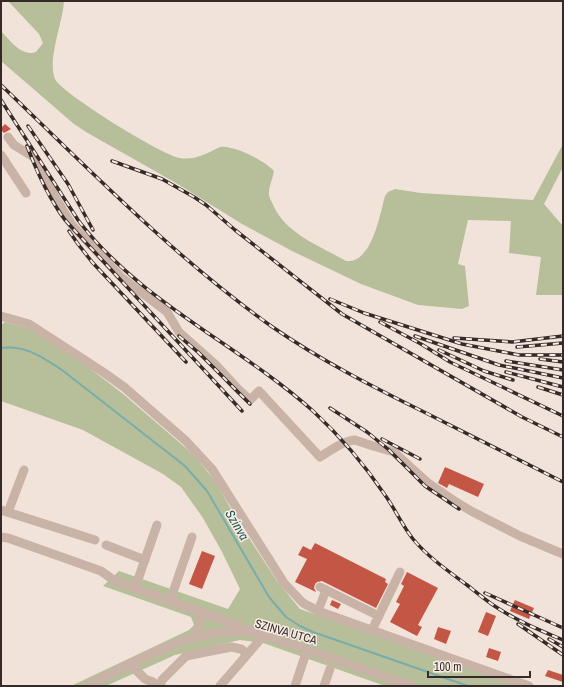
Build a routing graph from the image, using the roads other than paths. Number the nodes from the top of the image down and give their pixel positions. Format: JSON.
{"nodes":[{"id":1,"x":8,"y":137,"type":"dead end"},
{"id":2,"x":2,"y":157,"type":"edge"},
{"id":3,"x":26,"y":193,"type":"dead end"},
{"id":4,"x":1,"y":316,"type":"edge"},
{"id":5,"x":24,"y":470,"type":"dead end"},
{"id":6,"x":5,"y":511,"type":"edge"},
{"id":7,"x":158,"y":525,"type":"dead end"},
{"id":8,"x":1,"y":537,"type":"edge"},
{"id":9,"x":192,"y":537,"type":"dead end"},
{"id":10,"x":95,"y":540,"type":"dead end"},
{"id":11,"x":106,"y":546,"type":"dead end"},
{"id":12,"x":563,"y":554,"type":"edge"},
{"id":13,"x":145,"y":560,"type":"junction"},
{"id":14,"x":400,"y":572,"type":"dead end"},
{"id":15,"x":135,"y":588,"type":"junction"},
{"id":16,"x":170,"y":601,"type":"junction"},
{"id":17,"x":198,"y":611,"type":"junction"},
{"id":18,"x":317,"y":611,"type":"junction"},
{"id":19,"x":379,"y":616,"type":"junction"},
{"id":20,"x":372,"y":630,"type":"junction"},
{"id":21,"x":254,"y":632,"type":"junction"},
{"id":22,"x":264,"y":635,"type":"junction"},
{"id":23,"x":194,"y":638,"type":"junction"},
{"id":24,"x":307,"y":650,"type":"junction"},
{"id":25,"x":247,"y":654,"type":"junction"},
{"id":26,"x":131,"y":665,"type":"junction"},
{"id":27,"x":330,"y":669,"type":"dead end"},
{"id":28,"x":87,"y":686,"type":"edge"},
{"id":29,"x":159,"y":686,"type":"edge"},
{"id":30,"x":220,"y":686,"type":"edge"},
{"id":31,"x":295,"y":686,"type":"edge"},
{"id":32,"x":324,"y":686,"type":"edge"},
{"id":33,"x":412,"y":686,"type":"edge"},
{"id":34,"x":529,"y":686,"type":"edge"}],
"edges":[{"from":1,"to":12,"type":"street"},
{"from":2,"to":3,"type":"street"},
{"from":4,"to":18,"type":"street"},
{"from":5,"to":6,"type":"street"},
{"from":6,"to":10,"type":"street"},
{"from":7,"to":13,"type":"street"},
{"from":8,"to":15,"type":"street"},
{"from":9,"to":16,"type":"street"},
{"from":11,"to":13,"type":"street"},
{"from":13,"to":15,"type":"street"},
{"from":14,"to":19,"type":"street"},
{"from":15,"to":16,"type":"street"},
{"from":16,"to":17,"type":"street"},
{"from":17,"to":21,"type":"street"},
{"from":17,"to":23,"type":"street"},
{"from":18,"to":19,"type":"street"},
{"from":18,"to":20,"type":"street"},
{"from":19,"to":20,"type":"street"},
{"from":20,"to":34,"type":"street"},
{"from":21,"to":22,"type":"street","name":"SZINVA UTCA"},
{"from":21,"to":23,"type":"street","name":"SZINVA UTCA"},
{"from":22,"to":24,"type":"street","name":"SZINVA UTCA"},
{"from":22,"to":25,"type":"street"},
{"from":23,"to":26,"type":"street","name":"SZINVA UTCA"},
{"from":24,"to":31,"type":"street"},
{"from":24,"to":33,"type":"street","name":"SZINVA UTCA"},
{"from":25,"to":29,"type":"street"},
{"from":25,"to":30,"type":"street"},
{"from":26,"to":28,"type":"street","name":"SZINVA UTCA"},
{"from":26,"to":29,"type":"street"},
{"from":27,"to":32,"type":"street"}]}
